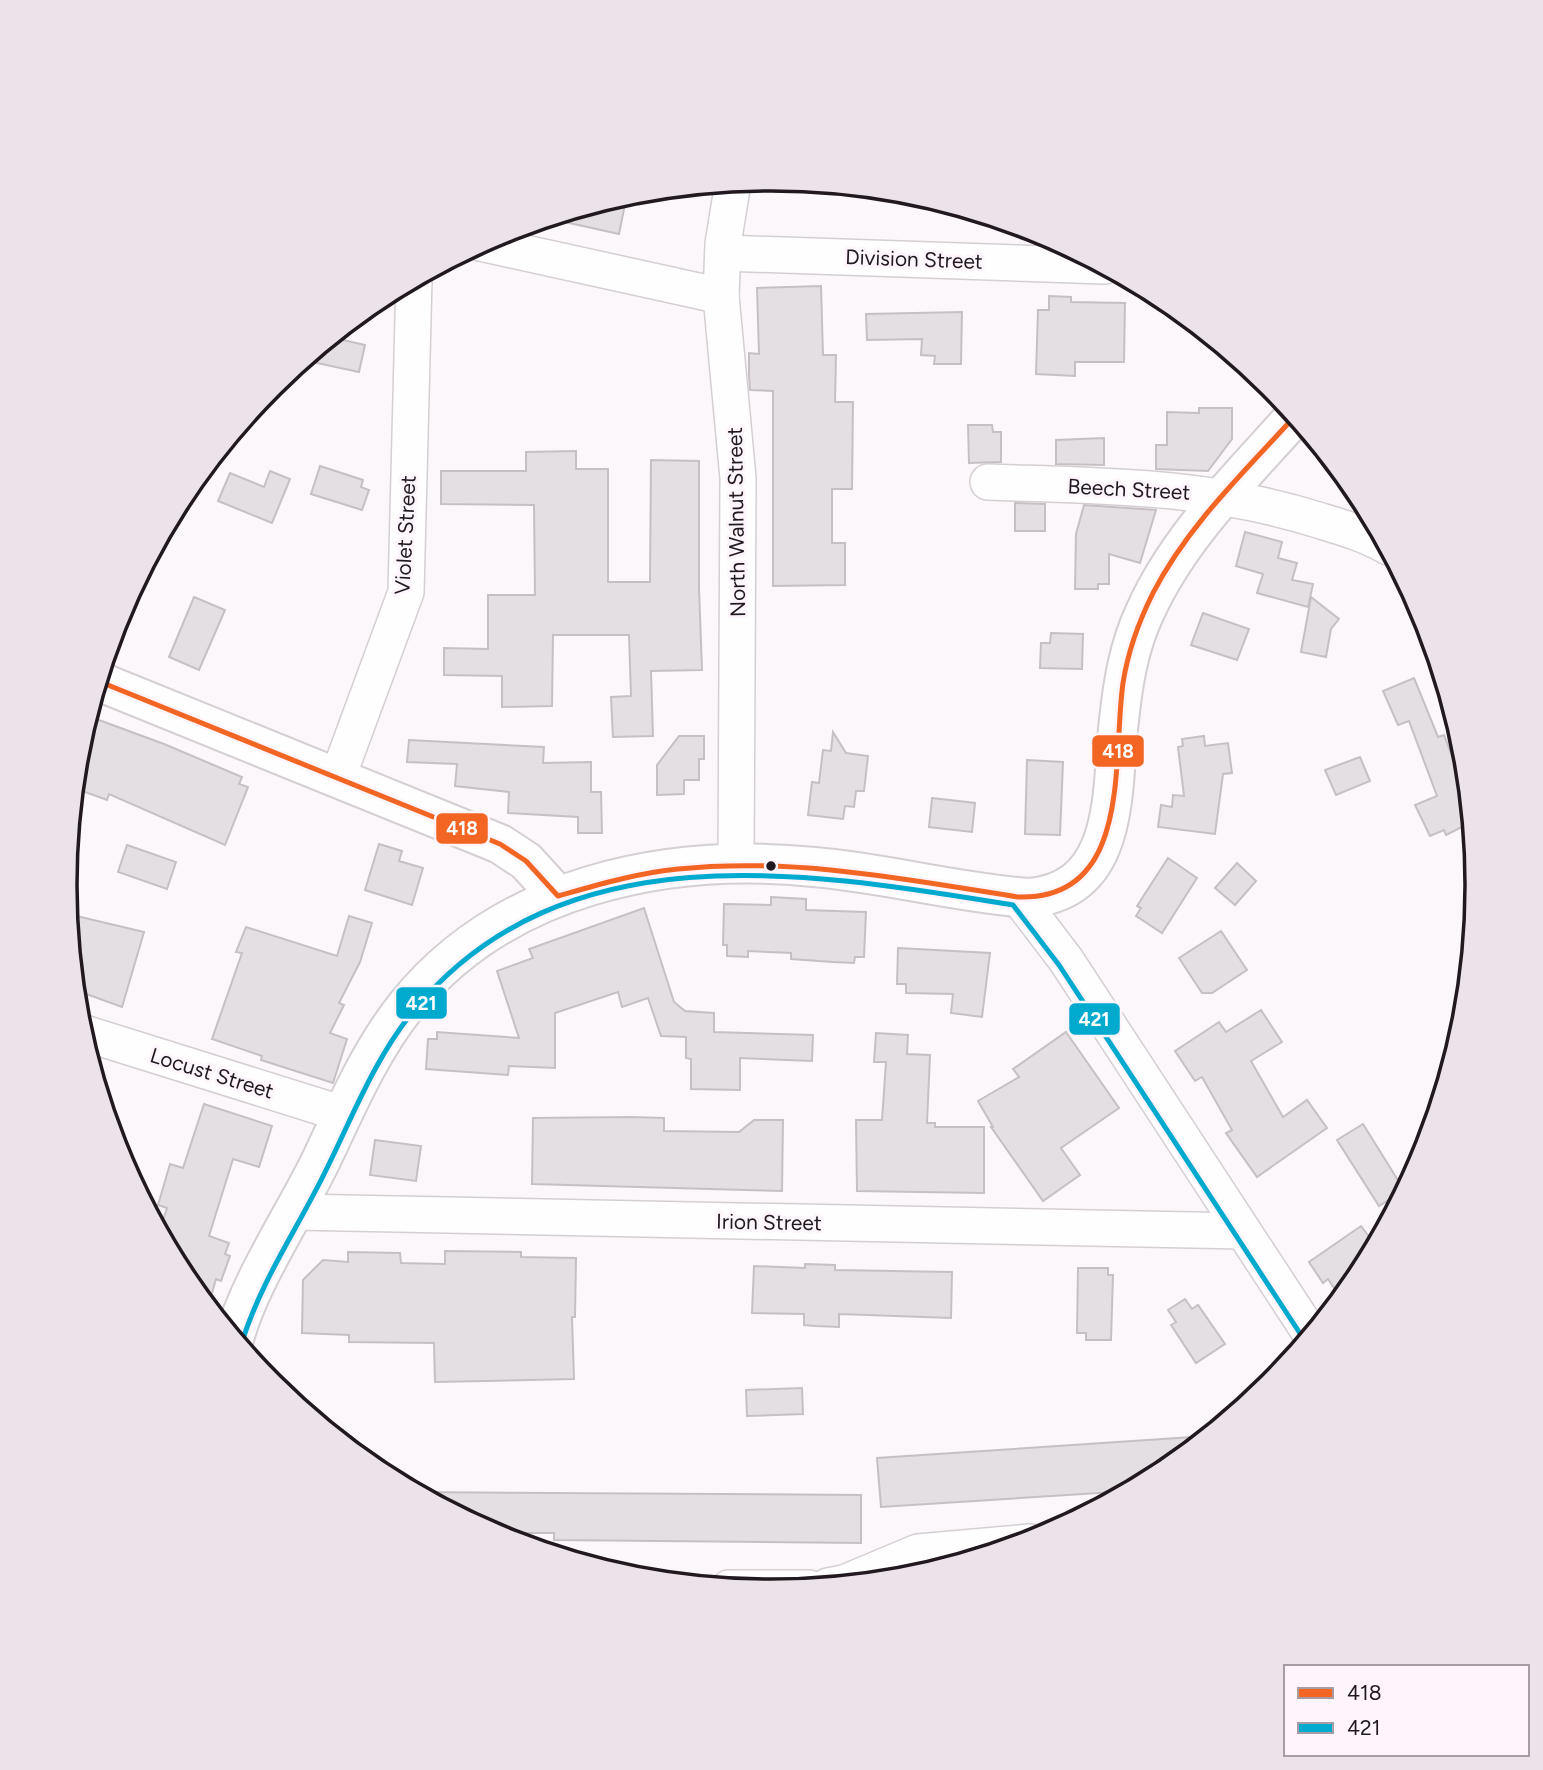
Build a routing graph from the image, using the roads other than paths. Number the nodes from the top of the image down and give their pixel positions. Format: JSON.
{"nodes":[{"id":1,"x":732,"y":192,"type":"edge"},
{"id":2,"x":497,"y":247,"type":"edge"},
{"id":3,"x":723,"y":253,"type":"junction"},
{"id":4,"x":1076,"y":261,"type":"edge"},
{"id":5,"x":414,"y":291,"type":"edge"},
{"id":6,"x":721,"y":296,"type":"junction"},
{"id":7,"x":1290,"y":422,"type":"edge"},
{"id":8,"x":988,"y":482,"type":"dead end"},
{"id":9,"x":1224,"y":496,"type":"junction"},
{"id":10,"x":1375,"y":542,"type":"edge"},
{"id":11,"x":107,"y":684,"type":"edge"},
{"id":12,"x":337,"y":779,"type":"junction"},
{"id":13,"x":736,"y":863,"type":"junction"},
{"id":14,"x":558,"y":896,"type":"junction"},
{"id":15,"x":1018,"y":897,"type":"junction"},
{"id":16,"x":94,"y":1036,"type":"edge"},
{"id":17,"x":343,"y":1114,"type":"junction"},
{"id":18,"x":295,"y":1212,"type":"junction"},
{"id":19,"x":1243,"y":1231,"type":"junction"},
{"id":20,"x":1306,"y":1328,"type":"edge"},
{"id":21,"x":238,"y":1329,"type":"edge"},
{"id":22,"x":989,"y":1545,"type":"edge"},
{"id":23,"x":899,"y":1567,"type":"edge"}],
"edges":[{"from":1,"to":3,"type":"street","name":"North Walnut Street"},
{"from":2,"to":6,"type":"street"},
{"from":3,"to":4,"type":"street","name":"Division Street"},
{"from":3,"to":6,"type":"street","name":"North Walnut Street"},
{"from":5,"to":12,"type":"street","name":"Violet Street"},
{"from":6,"to":13,"type":"street","name":"North Walnut Street"},
{"from":7,"to":9,"type":"main road"},
{"from":8,"to":9,"type":"street","name":"Beech Street"},
{"from":9,"to":10,"type":"street","name":"Beech Street"},
{"from":9,"to":15,"type":"main road"},
{"from":11,"to":12,"type":"main road"},
{"from":12,"to":14,"type":"main road"},
{"from":13,"to":14,"type":"main road"},
{"from":13,"to":15,"type":"main road"},
{"from":14,"to":17,"type":"main road"},
{"from":15,"to":19,"type":"street"},
{"from":16,"to":17,"type":"street","name":"Locust Street"},
{"from":17,"to":18,"type":"main road"},
{"from":18,"to":19,"type":"street","name":"Irion Street"},
{"from":18,"to":21,"type":"main road"},
{"from":19,"to":20,"type":"street"},
{"from":22,"to":23,"type":"street"}]}
